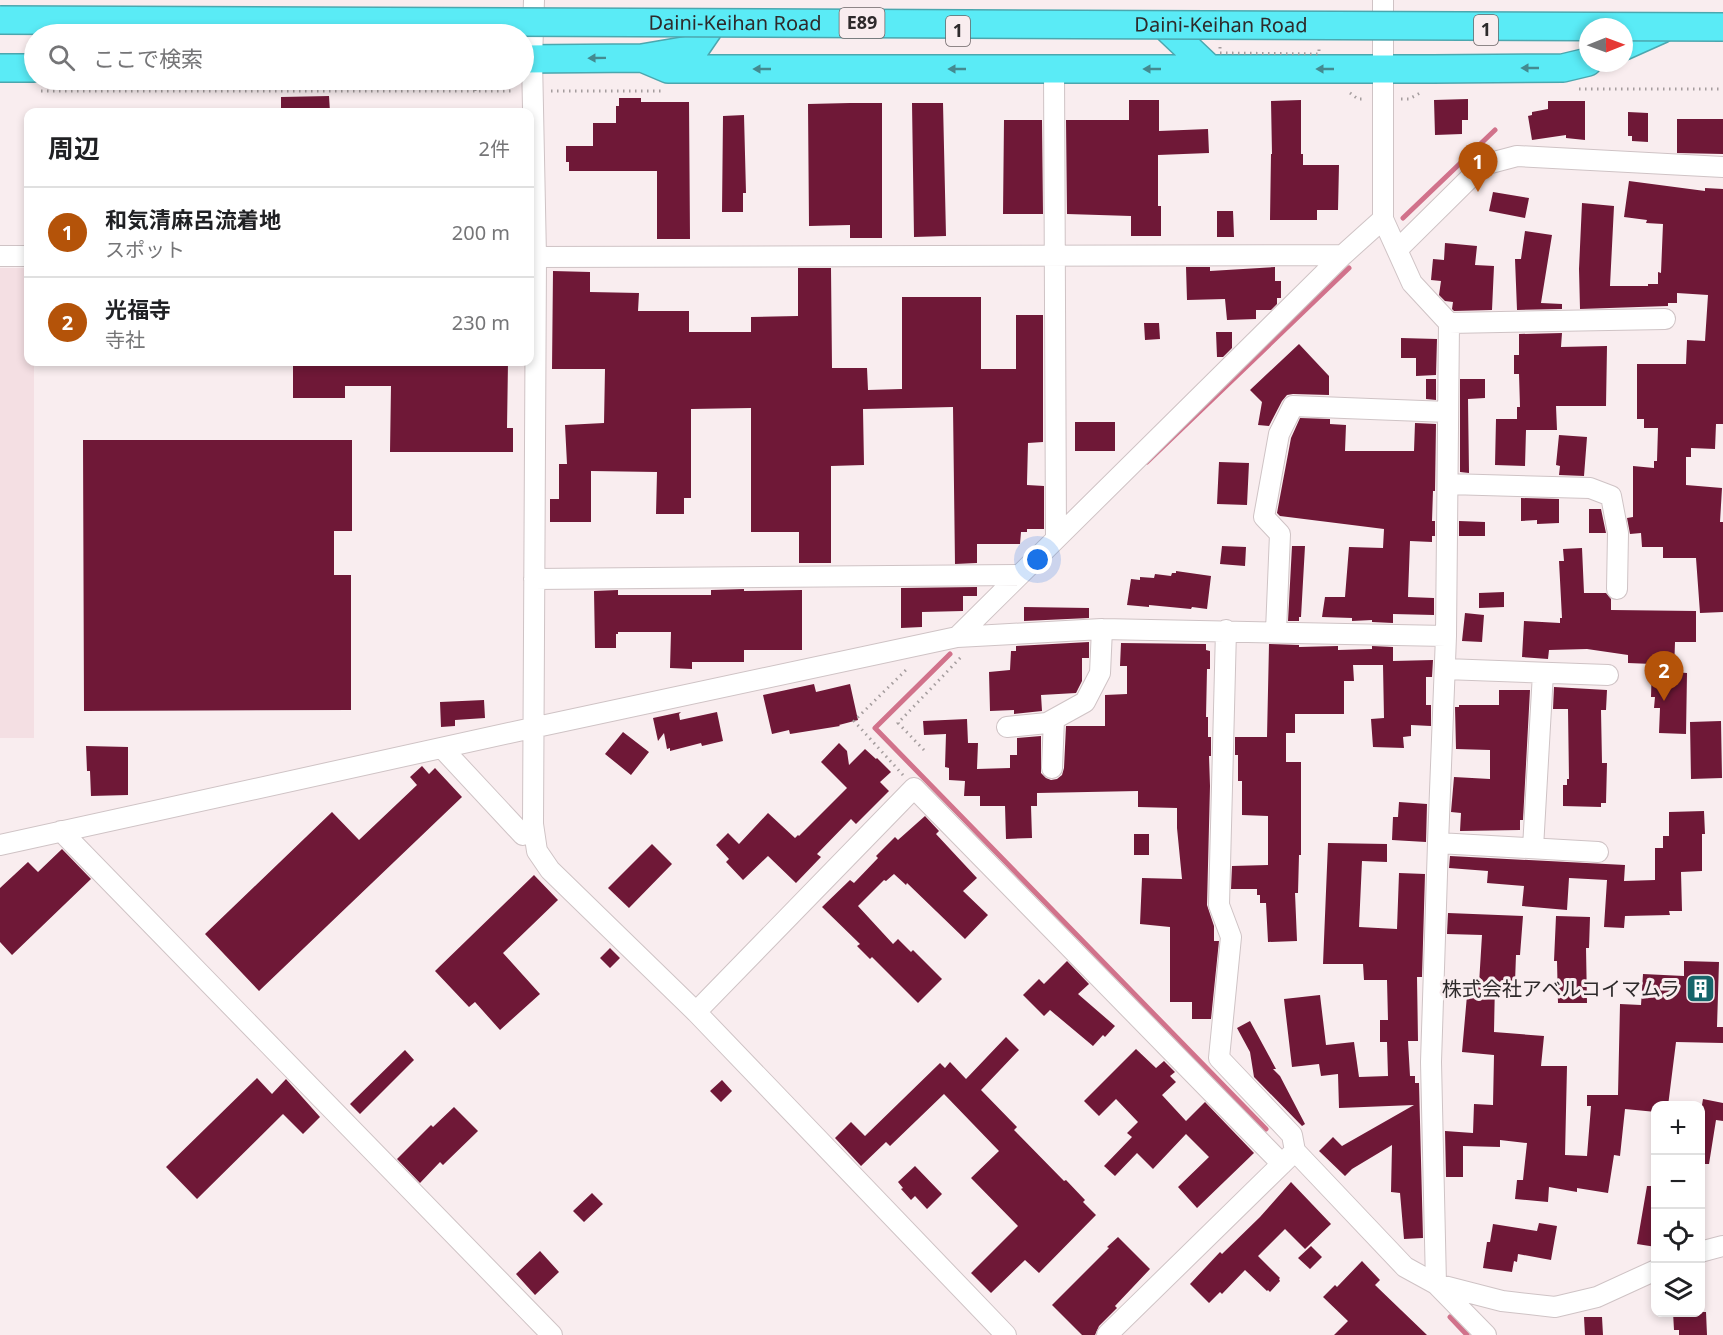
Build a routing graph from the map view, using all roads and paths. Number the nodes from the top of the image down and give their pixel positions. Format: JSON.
{"nodes":[{"id":1,"x":534,"y":0,"type":"edge"},
{"id":2,"x":1383,"y":0,"type":"edge"},
{"id":3,"x":0,"y":20,"type":"edge"},
{"id":4,"x":1723,"y":28,"type":"edge"},
{"id":5,"x":1579,"y":29,"type":"edge"},
{"id":6,"x":1633,"y":29,"type":"edge"},
{"id":7,"x":1662,"y":29,"type":"junction"},
{"id":8,"x":708,"y":30,"type":"junction"},
{"id":9,"x":1383,"y":30,"type":"junction"},
{"id":10,"x":0,"y":31,"type":"edge"},
{"id":11,"x":24,"y":31,"type":"edge"},
{"id":12,"x":534,"y":31,"type":"joint"},
{"id":13,"x":1170,"y":31,"type":"junction"},
{"id":14,"x":1633,"y":42,"type":"edge"},
{"id":15,"x":642,"y":58,"type":"junction"},
{"id":16,"x":534,"y":59,"type":"edge"},
{"id":17,"x":1579,"y":64,"type":"edge"},
{"id":18,"x":0,"y":68,"type":"edge"},
{"id":19,"x":1054,"y":69,"type":"junction"},
{"id":20,"x":1210,"y":69,"type":"junction"},
{"id":21,"x":1383,"y":69,"type":"junction"},
{"id":22,"x":24,"y":76,"type":"edge"},
{"id":23,"x":438,"y":90,"type":"edge"},
{"id":24,"x":529,"y":90,"type":"edge"},
{"id":25,"x":475,"y":91,"type":"joint"},
{"id":26,"x":504,"y":91,"type":"dead end"},
{"id":27,"x":529,"y":108,"type":"edge"},
{"id":28,"x":1723,"y":167,"type":"edge"},
{"id":29,"x":1383,"y":219,"type":"junction"},
{"id":30,"x":1397,"y":250,"type":"junction"},
{"id":31,"x":1343,"y":255,"type":"junction"},
{"id":32,"x":0,"y":256,"type":"edge"},
{"id":33,"x":24,"y":256,"type":"edge"},
{"id":34,"x":1055,"y":256,"type":"junction"},
{"id":35,"x":534,"y":257,"type":"edge"},
{"id":36,"x":1665,"y":319,"type":"dead end"},
{"id":37,"x":1449,"y":323,"type":"junction"},
{"id":38,"x":533,"y":366,"type":"edge"},
{"id":39,"x":1448,"y":412,"type":"junction"},
{"id":40,"x":1448,"y":484,"type":"junction"},
{"id":41,"x":1056,"y":538,"type":"junction"},
{"id":42,"x":1020,"y":574,"type":"junction"},
{"id":43,"x":534,"y":579,"type":"junction"},
{"id":44,"x":1617,"y":590,"type":"dead end"},
{"id":45,"x":1102,"y":628,"type":"junction"},
{"id":46,"x":1226,"y":630,"type":"junction"},
{"id":47,"x":1276,"y":631,"type":"junction"},
{"id":48,"x":982,"y":635,"type":"junction"},
{"id":49,"x":1446,"y":636,"type":"junction"},
{"id":50,"x":957,"y":637,"type":"junction"},
{"id":51,"x":912,"y":665,"type":"dead end"},
{"id":52,"x":1445,"y":669,"type":"junction"},
{"id":53,"x":1543,"y":673,"type":"junction"},
{"id":54,"x":1608,"y":675,"type":"dead end"},
{"id":55,"x":1054,"y":719,"type":"junction"},
{"id":56,"x":532,"y":728,"type":"junction"},
{"id":57,"x":1007,"y":728,"type":"dead end"},
{"id":58,"x":442,"y":748,"type":"junction"},
{"id":59,"x":924,"y":750,"type":"dead end"},
{"id":60,"x":1052,"y":768,"type":"dead end"},
{"id":61,"x":914,"y":788,"type":"junction"},
{"id":62,"x":61,"y":831,"type":"junction"},
{"id":63,"x":523,"y":834,"type":"dead end"},
{"id":64,"x":1438,"y":843,"type":"junction"},
{"id":65,"x":0,"y":844,"type":"edge"},
{"id":66,"x":1533,"y":848,"type":"junction"},
{"id":67,"x":1598,"y":852,"type":"dead end"},
{"id":68,"x":696,"y":1012,"type":"junction"},
{"id":69,"x":1288,"y":1157,"type":"junction"},
{"id":70,"x":1723,"y":1246,"type":"edge"},
{"id":71,"x":1705,"y":1251,"type":"edge"},
{"id":72,"x":1651,"y":1272,"type":"edge"},
{"id":73,"x":1436,"y":1284,"type":"junction"},
{"id":74,"x":552,"y":1335,"type":"edge"},
{"id":75,"x":1006,"y":1335,"type":"edge"},
{"id":76,"x":1107,"y":1335,"type":"edge"},
{"id":77,"x":1486,"y":1335,"type":"edge"}],
"edges":[{"from":1,"to":12,"type":"street"},
{"from":2,"to":9,"type":"street"},
{"from":3,"to":4,"type":"highway","name":"Daini-Keihan Road","number":"E89","bridge":true},
{"from":4,"to":7,"type":"highway"},
{"from":5,"to":9,"type":"highway","number":"1"},
{"from":6,"to":7,"type":"highway"},
{"from":7,"to":14,"type":"highway"},
{"from":8,"to":12,"type":"highway","number":"1"},
{"from":8,"to":13,"type":"highway","number":"1"},
{"from":8,"to":15,"type":"highway"},
{"from":9,"to":13,"type":"highway","number":"1"},
{"from":9,"to":21,"type":"street"},
{"from":10,"to":11,"type":"highway","number":"1"},
{"from":13,"to":20,"type":"highway"},
{"from":15,"to":16,"type":"highway","one_way":true},
{"from":19,"to":15,"type":"highway","one_way":true},
{"from":17,"to":21,"type":"highway","one_way":true},
{"from":18,"to":22,"type":"highway"},
{"from":20,"to":19,"type":"highway","one_way":true},
{"from":19,"to":34,"type":"street"},
{"from":21,"to":20,"type":"highway","one_way":true},
{"from":21,"to":29,"type":"street"},
{"from":23,"to":25,"type":"path"},
{"from":24,"to":27,"type":"street"},
{"from":25,"to":26,"type":"path"},
{"from":28,"to":30,"type":"street"},
{"from":29,"to":30,"type":"street"},
{"from":29,"to":31,"type":"street"},
{"from":30,"to":37,"type":"street"},
{"from":31,"to":34,"type":"street"},
{"from":31,"to":41,"type":"street"},
{"from":32,"to":33,"type":"street"},
{"from":34,"to":35,"type":"street"},
{"from":34,"to":41,"type":"street"},
{"from":36,"to":37,"type":"street"},
{"from":37,"to":39,"type":"street"},
{"from":38,"to":43,"type":"street"},
{"from":39,"to":40,"type":"street"},
{"from":39,"to":47,"type":"street"},
{"from":40,"to":44,"type":"street"},
{"from":40,"to":49,"type":"street"},
{"from":41,"to":42,"type":"street"},
{"from":42,"to":43,"type":"street"},
{"from":42,"to":50,"type":"street"},
{"from":43,"to":56,"type":"street"},
{"from":45,"to":46,"type":"street"},
{"from":45,"to":48,"type":"street"},
{"from":45,"to":55,"type":"street"},
{"from":46,"to":47,"type":"street"},
{"from":46,"to":69,"type":"street"},
{"from":47,"to":49,"type":"street"},
{"from":48,"to":50,"type":"street"},
{"from":48,"to":59,"type":"path"},
{"from":49,"to":52,"type":"street"},
{"from":50,"to":56,"type":"street"},
{"from":51,"to":61,"type":"path"},
{"from":52,"to":53,"type":"street"},
{"from":52,"to":64,"type":"street"},
{"from":53,"to":54,"type":"street"},
{"from":53,"to":66,"type":"street"},
{"from":55,"to":57,"type":"street"},
{"from":55,"to":60,"type":"street"},
{"from":56,"to":58,"type":"street"},
{"from":56,"to":68,"type":"street"},
{"from":58,"to":62,"type":"street"},
{"from":58,"to":63,"type":"street"},
{"from":61,"to":68,"type":"street"},
{"from":61,"to":69,"type":"street"},
{"from":62,"to":65,"type":"street"},
{"from":62,"to":74,"type":"street"},
{"from":64,"to":66,"type":"street"},
{"from":64,"to":73,"type":"street"},
{"from":66,"to":67,"type":"street"},
{"from":68,"to":75,"type":"street"},
{"from":69,"to":73,"type":"street"},
{"from":69,"to":76,"type":"street"},
{"from":70,"to":71,"type":"street"},
{"from":72,"to":73,"type":"street"},
{"from":73,"to":77,"type":"street"}]}
